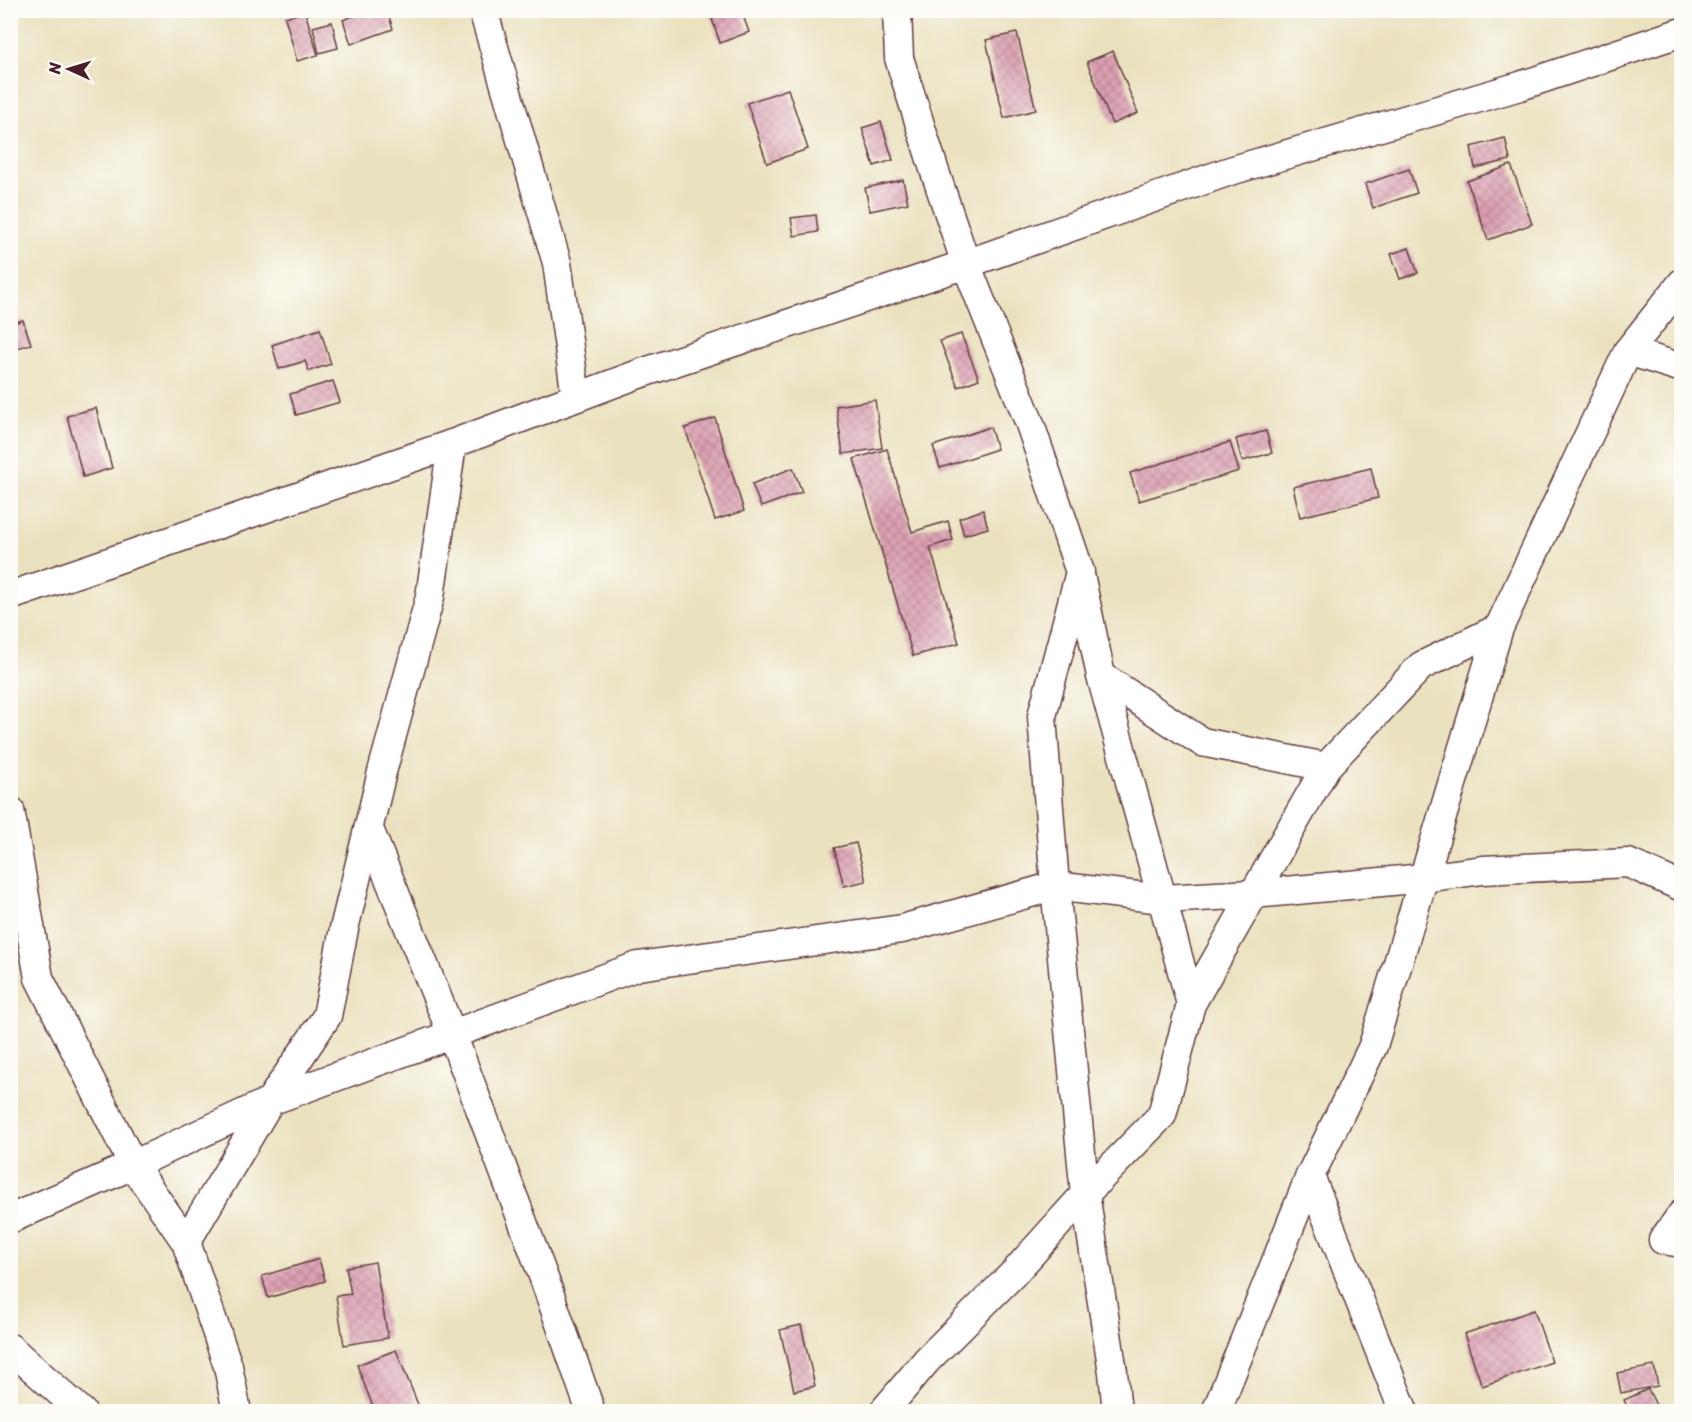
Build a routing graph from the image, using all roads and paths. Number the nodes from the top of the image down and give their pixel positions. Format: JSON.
{"nodes":[{"id":1,"x":483,"y":10,"type":"edge"},
{"id":2,"x":897,"y":10,"type":"edge"},
{"id":3,"x":1682,"y":32,"type":"edge"},
{"id":4,"x":966,"y":264,"type":"junction"},
{"id":5,"x":1682,"y":283,"type":"edge"},
{"id":6,"x":1628,"y":351,"type":"junction"},
{"id":7,"x":1682,"y":368,"type":"edge"},
{"id":8,"x":576,"y":397,"type":"junction"},
{"id":9,"x":452,"y":444,"type":"junction"},
{"id":10,"x":1080,"y":572,"type":"junction"},
{"id":11,"x":10,"y":596,"type":"edge"},
{"id":12,"x":1499,"y":628,"type":"junction"},
{"id":13,"x":1101,"y":676,"type":"junction"},
{"id":14,"x":1326,"y":767,"type":"junction"},
{"id":15,"x":10,"y":810,"type":"edge"},
{"id":16,"x":369,"y":829,"type":"junction"},
{"id":17,"x":1424,"y":878,"type":"junction"},
{"id":18,"x":1055,"y":886,"type":"junction"},
{"id":19,"x":1682,"y":887,"type":"edge"},
{"id":20,"x":1253,"y":894,"type":"junction"},
{"id":21,"x":1162,"y":899,"type":"junction"},
{"id":22,"x":1191,"y":1004,"type":"junction"},
{"id":23,"x":452,"y":1034,"type":"junction"},
{"id":24,"x":270,"y":1101,"type":"junction"},
{"id":25,"x":133,"y":1165,"type":"junction"},
{"id":26,"x":1310,"y":1176,"type":"junction"},
{"id":27,"x":1086,"y":1194,"type":"junction"},
{"id":28,"x":1682,"y":1215,"type":"edge"},
{"id":29,"x":10,"y":1219,"type":"edge"},
{"id":30,"x":186,"y":1242,"type":"junction"},
{"id":31,"x":1682,"y":1244,"type":"edge"},
{"id":32,"x":10,"y":1348,"type":"edge"},
{"id":33,"x":82,"y":1412,"type":"edge"},
{"id":34,"x":237,"y":1412,"type":"edge"},
{"id":35,"x":591,"y":1412,"type":"edge"},
{"id":36,"x":883,"y":1412,"type":"edge"},
{"id":37,"x":1117,"y":1412,"type":"edge"},
{"id":38,"x":1216,"y":1412,"type":"edge"},
{"id":39,"x":1404,"y":1412,"type":"edge"}],
"edges":[{"from":1,"to":8,"type":"street"},
{"from":2,"to":4,"type":"street"},
{"from":3,"to":4,"type":"street"},
{"from":4,"to":8,"type":"street"},
{"from":4,"to":10,"type":"street"},
{"from":5,"to":6,"type":"street"},
{"from":6,"to":7,"type":"street"},
{"from":6,"to":12,"type":"street"},
{"from":8,"to":9,"type":"street"},
{"from":9,"to":11,"type":"street"},
{"from":9,"to":16,"type":"street"},
{"from":10,"to":13,"type":"street"},
{"from":10,"to":18,"type":"street"},
{"from":12,"to":14,"type":"street"},
{"from":12,"to":17,"type":"street"},
{"from":13,"to":14,"type":"street"},
{"from":13,"to":21,"type":"street"},
{"from":14,"to":20,"type":"street"},
{"from":15,"to":25,"type":"street"},
{"from":16,"to":23,"type":"street"},
{"from":16,"to":24,"type":"street"},
{"from":17,"to":19,"type":"street"},
{"from":17,"to":20,"type":"street"},
{"from":17,"to":26,"type":"street"},
{"from":18,"to":21,"type":"street"},
{"from":18,"to":23,"type":"street"},
{"from":18,"to":27,"type":"street"},
{"from":20,"to":21,"type":"street"},
{"from":20,"to":22,"type":"street"},
{"from":21,"to":22,"type":"street"},
{"from":22,"to":27,"type":"street"},
{"from":23,"to":24,"type":"street"},
{"from":23,"to":35,"type":"street"},
{"from":24,"to":25,"type":"street"},
{"from":24,"to":30,"type":"street"},
{"from":25,"to":29,"type":"street"},
{"from":25,"to":30,"type":"street"},
{"from":26,"to":38,"type":"street"},
{"from":26,"to":39,"type":"street"},
{"from":27,"to":36,"type":"street"},
{"from":27,"to":37,"type":"street"},
{"from":28,"to":31,"type":"street"},
{"from":30,"to":34,"type":"street"},
{"from":32,"to":33,"type":"street"}]}
